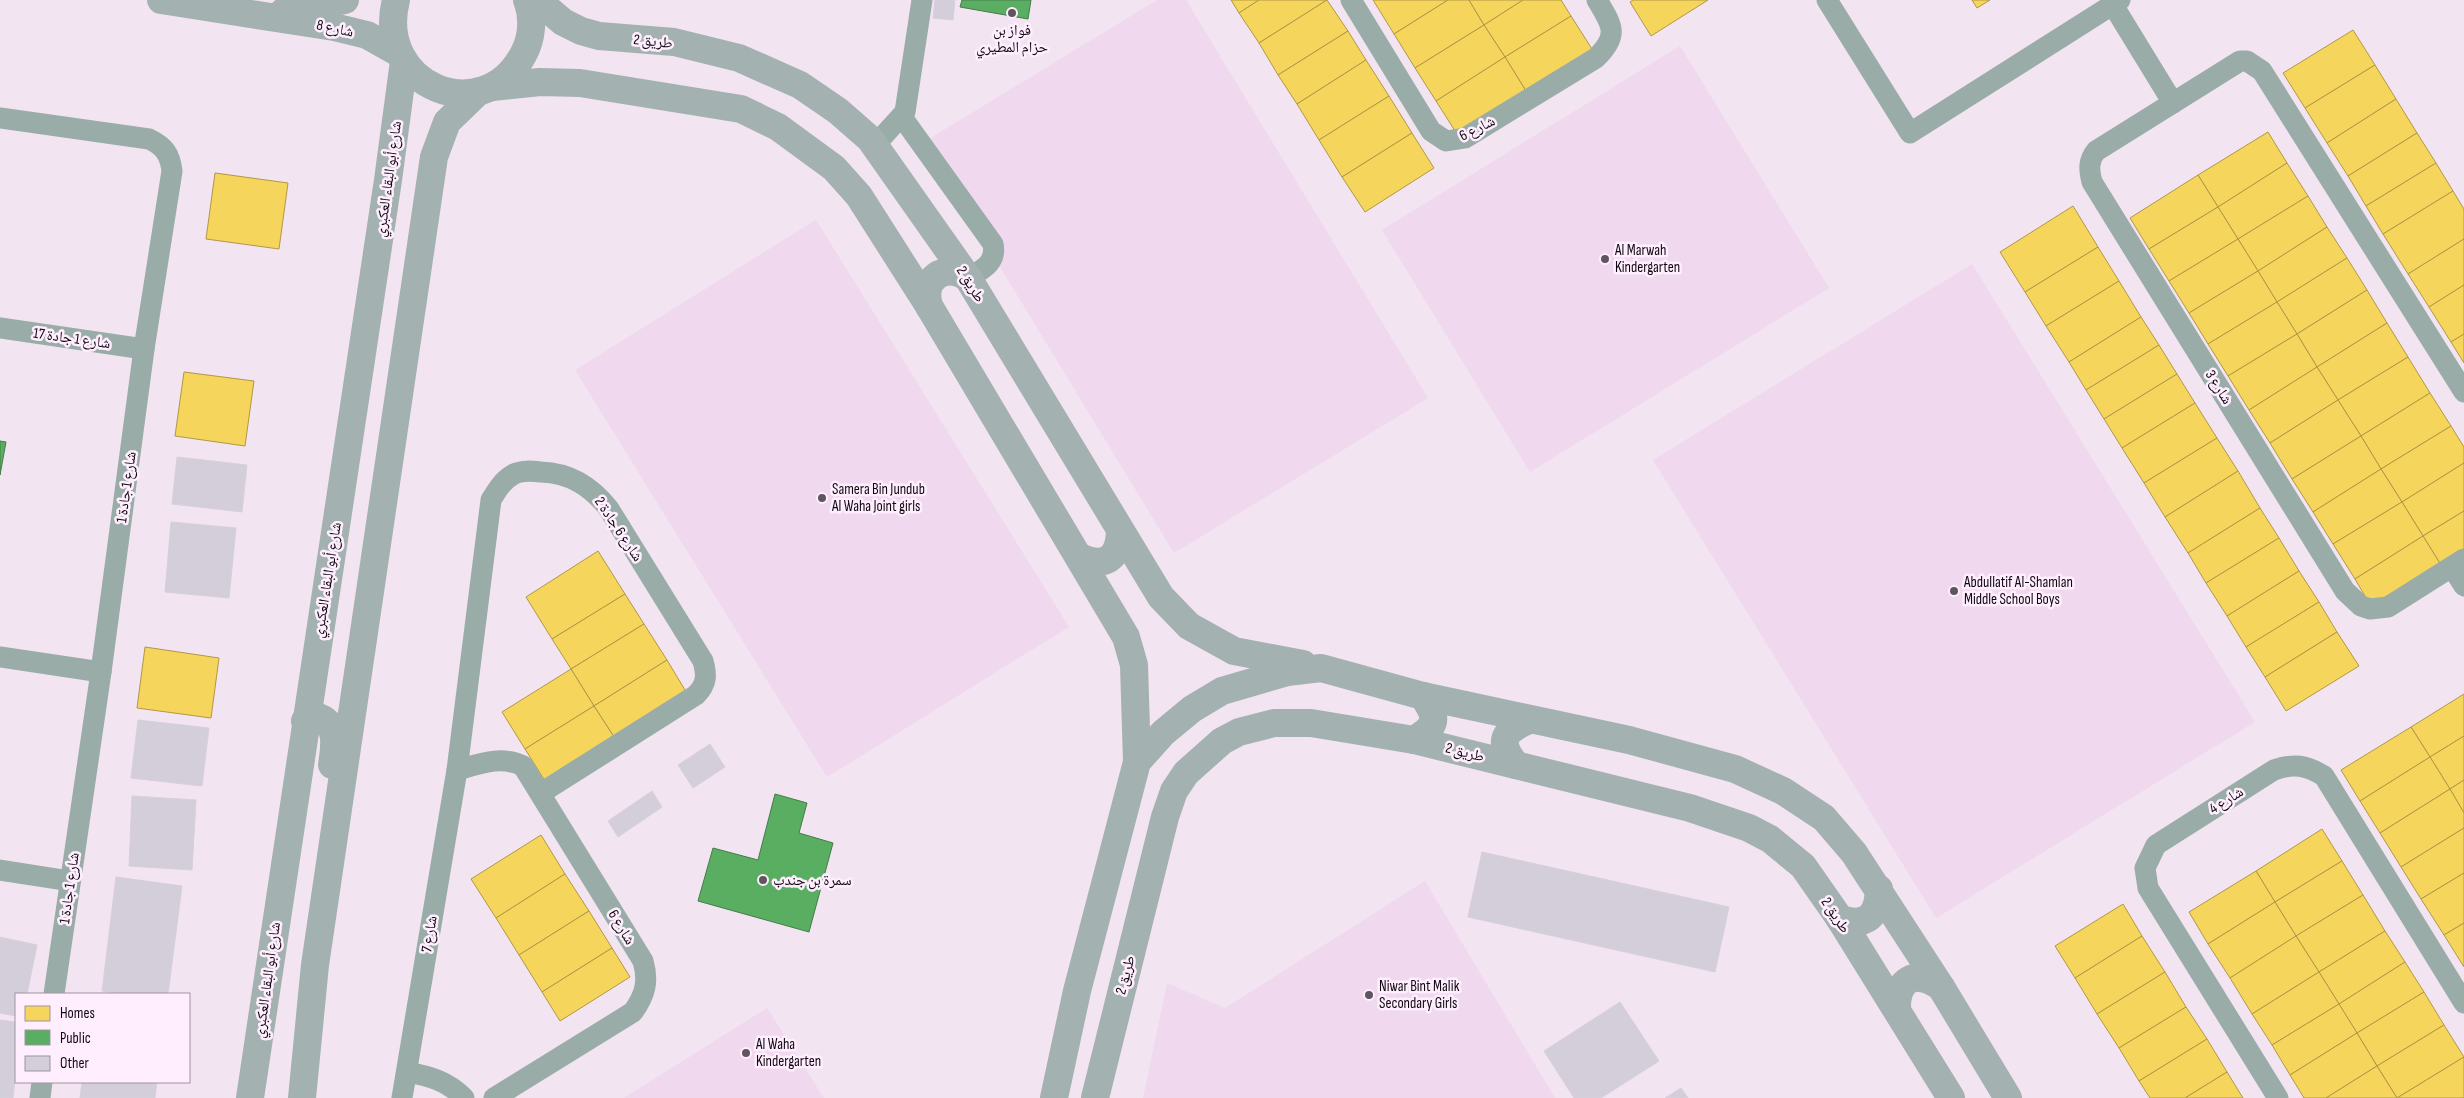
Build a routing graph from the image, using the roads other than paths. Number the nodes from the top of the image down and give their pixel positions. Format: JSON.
{"nodes":[{"id":1,"x":161,"y":0,"type":"edge"},
{"id":2,"x":345,"y":0,"type":"edge"},
{"id":3,"x":396,"y":0,"type":"edge"},
{"id":4,"x":527,"y":0,"type":"edge"},
{"id":5,"x":536,"y":0,"type":"edge"},
{"id":6,"x":922,"y":0,"type":"edge"},
{"id":7,"x":1351,"y":0,"type":"edge"},
{"id":8,"x":1597,"y":0,"type":"edge"},
{"id":9,"x":1826,"y":0,"type":"edge"},
{"id":10,"x":2117,"y":3,"type":"edge"},
{"id":11,"x":267,"y":15,"type":"junction"},
{"id":12,"x":401,"y":57,"type":"junction"},
{"id":13,"x":485,"y":89,"type":"junction"},
{"id":14,"x":2173,"y":103,"type":"junction"},
{"id":15,"x":902,"y":117,"type":"junction"},
{"id":16,"x":0,"y":118,"type":"edge"},
{"id":17,"x":875,"y":144,"type":"junction"},
{"id":18,"x":968,"y":278,"type":"junction"},
{"id":19,"x":929,"y":306,"type":"junction"},
{"id":20,"x":0,"y":328,"type":"edge"},
{"id":21,"x":144,"y":349,"type":"junction"},
{"id":22,"x":2464,"y":392,"type":"edge"},
{"id":23,"x":1120,"y":533,"type":"junction"},
{"id":24,"x":1080,"y":557,"type":"junction"},
{"id":25,"x":2458,"y":563,"type":"edge"},
{"id":26,"x":2464,"y":586,"type":"edge"},
{"id":27,"x":0,"y":657,"type":"edge"},
{"id":28,"x":1321,"y":668,"type":"junction"},
{"id":29,"x":101,"y":672,"type":"junction"},
{"id":30,"x":1423,"y":696,"type":"junction"},
{"id":31,"x":1529,"y":720,"type":"junction"},
{"id":32,"x":306,"y":721,"type":"junction"},
{"id":33,"x":1414,"y":740,"type":"junction"},
{"id":34,"x":1137,"y":762,"type":"junction"},
{"id":35,"x":1516,"y":765,"type":"junction"},
{"id":36,"x":456,"y":770,"type":"junction"},
{"id":37,"x":541,"y":793,"type":"junction"},
{"id":38,"x":0,"y":870,"type":"edge"},
{"id":39,"x":70,"y":881,"type":"junction"},
{"id":40,"x":1103,"y":888,"type":"junction"},
{"id":41,"x":1879,"y":889,"type":"junction"},
{"id":42,"x":1144,"y":902,"type":"junction"},
{"id":43,"x":1840,"y":919,"type":"junction"},
{"id":44,"x":315,"y":964,"type":"junction"},
{"id":45,"x":1940,"y":987,"type":"junction"},
{"id":46,"x":1077,"y":991,"type":"junction"},
{"id":47,"x":54,"y":993,"type":"edge"},
{"id":48,"x":2464,"y":1003,"type":"edge"},
{"id":49,"x":1117,"y":1005,"type":"junction"},
{"id":50,"x":1897,"y":1010,"type":"junction"},
{"id":51,"x":407,"y":1072,"type":"junction"},
{"id":52,"x":42,"y":1083,"type":"edge"},
{"id":53,"x":306,"y":1089,"type":"edge"},
{"id":54,"x":40,"y":1098,"type":"edge"},
{"id":55,"x":250,"y":1098,"type":"edge"},
{"id":56,"x":402,"y":1098,"type":"edge"},
{"id":57,"x":464,"y":1098,"type":"edge"},
{"id":58,"x":494,"y":1098,"type":"edge"},
{"id":59,"x":1054,"y":1098,"type":"edge"},
{"id":60,"x":1095,"y":1098,"type":"edge"},
{"id":61,"x":1951,"y":1098,"type":"edge"},
{"id":62,"x":2008,"y":1098,"type":"edge"},
{"id":63,"x":2278,"y":1098,"type":"edge"}],
"edges":[{"from":1,"to":11,"type":"street","name":"شارع 8"},
{"from":2,"to":11,"type":"street","name":"شارع 8"},
{"from":3,"to":12,"type":"street"},
{"from":4,"to":13,"type":"street"},
{"from":5,"to":17,"type":"street","name":"طريق 2"},
{"from":6,"to":15,"type":"street"},
{"from":7,"to":8,"type":"street","name":"شارع 6"},
{"from":9,"to":10,"type":"street"},
{"from":10,"to":14,"type":"street"},
{"from":11,"to":12,"type":"street","name":"شارع 8"},
{"from":12,"to":13,"type":"street","name":"طريق 2"},
{"from":12,"to":32,"type":"street","name":"شارع أبو البقاء العكبري"},
{"from":13,"to":19,"type":"street","name":"طريق 2"},
{"from":13,"to":44,"type":"street"},
{"from":14,"to":22,"type":"street","name":"شارع 3"},
{"from":14,"to":25,"type":"street","name":"شارع 3"},
{"from":15,"to":17,"type":"street"},
{"from":15,"to":18,"type":"street"},
{"from":16,"to":21,"type":"street","name":"شارع 1 جادة 1"},
{"from":17,"to":18,"type":"street","name":"طريق 2"},
{"from":18,"to":19,"type":"street"},
{"from":18,"to":23,"type":"street","name":"طريق 2"},
{"from":19,"to":24,"type":"street","name":"طريق 2"},
{"from":20,"to":21,"type":"street","name":"شارع 1 جادة 17"},
{"from":21,"to":29,"type":"street","name":"شارع 1 جادة 1"},
{"from":23,"to":24,"type":"street"},
{"from":23,"to":28,"type":"street","name":"طريق 2"},
{"from":24,"to":34,"type":"street","name":"طريق 2"},
{"from":25,"to":26,"type":"street","name":"شارع 3"},
{"from":27,"to":29,"type":"street"},
{"from":28,"to":30,"type":"street","name":"طريق 2"},
{"from":28,"to":34,"type":"street","name":"طريق 2"},
{"from":29,"to":39,"type":"street","name":"شارع 1 جادة 1"},
{"from":30,"to":31,"type":"street","name":"طريق 2"},
{"from":30,"to":33,"type":"street"},
{"from":31,"to":35,"type":"street"},
{"from":31,"to":41,"type":"street","name":"طريق 2"},
{"from":32,"to":44,"type":"street"},
{"from":32,"to":55,"type":"street","name":"شارع أبو البقاء العكبري"},
{"from":33,"to":35,"type":"street","name":"طريق 2"},
{"from":33,"to":42,"type":"street","name":"طريق 2"},
{"from":34,"to":40,"type":"street","name":"طريق 2"},
{"from":35,"to":43,"type":"street","name":"طريق 2"},
{"from":36,"to":37,"type":"street","name":"شارع 6"},
{"from":36,"to":37,"type":"street","name":"شارع 6 جادة 2"},
{"from":36,"to":51,"type":"street","name":"شارع 7"},
{"from":37,"to":58,"type":"street","name":"شارع 6"},
{"from":38,"to":39,"type":"street"},
{"from":39,"to":47,"type":"street","name":"شارع 1 جادة 1"},
{"from":40,"to":42,"type":"street"},
{"from":40,"to":46,"type":"street","name":"طريق 2"},
{"from":41,"to":43,"type":"street"},
{"from":41,"to":45,"type":"street","name":"طريق 2"},
{"from":42,"to":49,"type":"street","name":"طريق 2"},
{"from":43,"to":50,"type":"street","name":"طريق 2"},
{"from":44,"to":53,"type":"street"},
{"from":45,"to":50,"type":"street"},
{"from":45,"to":62,"type":"street","name":"طريق 2"},
{"from":46,"to":49,"type":"street"},
{"from":46,"to":59,"type":"street","name":"طريق 2"},
{"from":48,"to":63,"type":"street","name":"شارع 4"},
{"from":49,"to":60,"type":"street","name":"طريق 2"},
{"from":50,"to":61,"type":"street","name":"طريق 2"},
{"from":51,"to":56,"type":"street","name":"شارع 7"},
{"from":51,"to":57,"type":"street"},
{"from":52,"to":54,"type":"street"}]}
